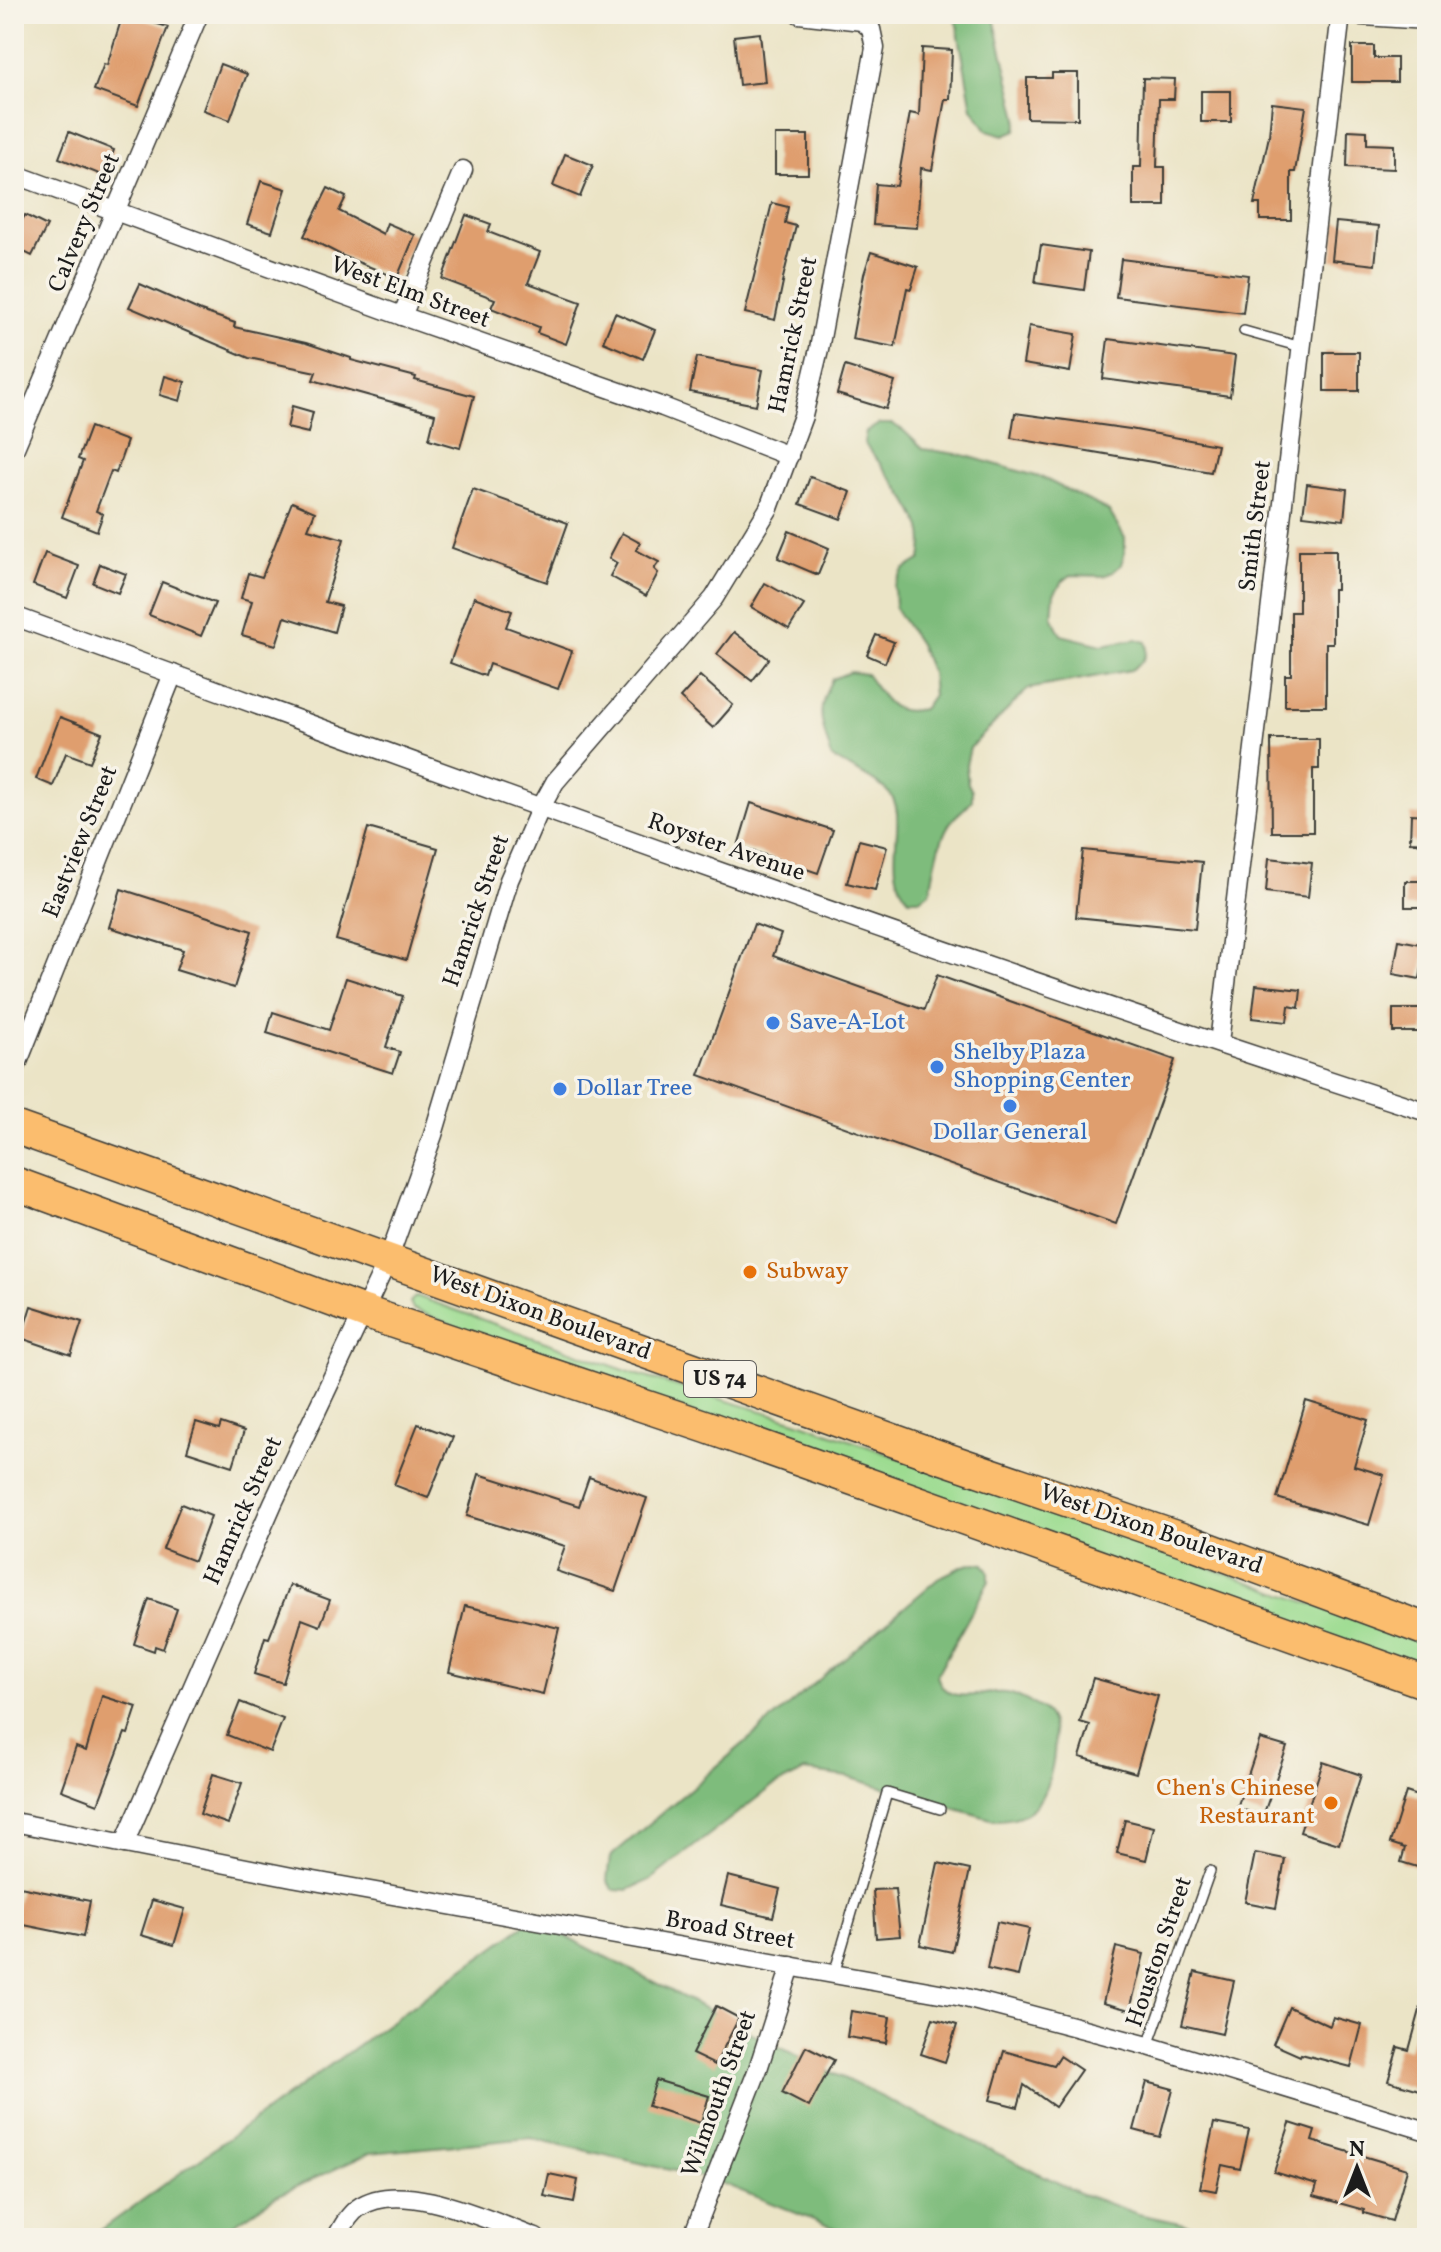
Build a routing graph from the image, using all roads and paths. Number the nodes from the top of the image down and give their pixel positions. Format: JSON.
{"nodes":[{"id":1,"x":199,"y":14,"type":"edge"},
{"id":2,"x":799,"y":14,"type":"edge"},
{"id":3,"x":1333,"y":14,"type":"edge"},
{"id":4,"x":1341,"y":14,"type":"edge"},
{"id":5,"x":1427,"y":20,"type":"edge"},
{"id":6,"x":463,"y":170,"type":"dead end"},
{"id":7,"x":14,"y":174,"type":"edge"},
{"id":8,"x":116,"y":213,"type":"junction"},
{"id":9,"x":402,"y":316,"type":"junction"},
{"id":10,"x":1244,"y":331,"type":"dead end"},
{"id":11,"x":1301,"y":347,"type":"junction"},
{"id":12,"x":14,"y":450,"type":"edge"},
{"id":13,"x":789,"y":456,"type":"junction"},
{"id":14,"x":14,"y":616,"type":"edge"},
{"id":15,"x":173,"y":674,"type":"junction"},
{"id":16,"x":540,"y":809,"type":"junction"},
{"id":17,"x":1219,"y":1043,"type":"junction"},
{"id":18,"x":14,"y":1072,"type":"edge"},
{"id":19,"x":1427,"y":1112,"type":"edge"},
{"id":20,"x":14,"y":1127,"type":"edge"},
{"id":21,"x":14,"y":1183,"type":"edge"},
{"id":22,"x":388,"y":1260,"type":"junction"},
{"id":23,"x":364,"y":1312,"type":"junction"},
{"id":24,"x":1427,"y":1630,"type":"edge"},
{"id":25,"x":1427,"y":1683,"type":"edge"},
{"id":26,"x":940,"y":1809,"type":"dead end"},
{"id":27,"x":14,"y":1822,"type":"edge"},
{"id":28,"x":124,"y":1844,"type":"junction"},
{"id":29,"x":1210,"y":1871,"type":"dead end"},
{"id":30,"x":791,"y":1966,"type":"junction"},
{"id":31,"x":834,"y":1974,"type":"junction"},
{"id":32,"x":1148,"y":2046,"type":"junction"},
{"id":33,"x":1427,"y":2131,"type":"edge"},
{"id":34,"x":336,"y":2238,"type":"edge"},
{"id":35,"x":536,"y":2238,"type":"edge"},
{"id":36,"x":692,"y":2238,"type":"edge"}],
"edges":[{"from":1,"to":8,"type":"street","name":"Calvery Street"},
{"from":2,"to":13,"type":"street","name":"Hamrick Street"},
{"from":3,"to":4,"type":"street"},
{"from":4,"to":5,"type":"street"},
{"from":4,"to":11,"type":"street","name":"Smith Street"},
{"from":6,"to":9,"type":"street"},
{"from":7,"to":8,"type":"street","name":"West Elm Street"},
{"from":8,"to":9,"type":"street","name":"West Elm Street"},
{"from":8,"to":12,"type":"street","name":"Calvery Street"},
{"from":9,"to":13,"type":"street","name":"West Elm Street"},
{"from":10,"to":11,"type":"lane"},
{"from":11,"to":17,"type":"street","name":"Smith Street"},
{"from":13,"to":16,"type":"street","name":"Hamrick Street"},
{"from":14,"to":15,"type":"street","name":"Royster Avenue"},
{"from":15,"to":16,"type":"street","name":"Royster Avenue"},
{"from":15,"to":18,"type":"street","name":"Eastview Street"},
{"from":16,"to":17,"type":"street","name":"Royster Avenue"},
{"from":16,"to":22,"type":"street","name":"Hamrick Street"},
{"from":17,"to":19,"type":"street","name":"Royster Avenue"},
{"from":20,"to":22,"type":"highway","name":"West Dixon Boulevard","number":"US 74"},
{"from":21,"to":23,"type":"highway","number":"US 74"},
{"from":22,"to":23,"type":"street","name":"Hamrick Street"},
{"from":22,"to":24,"type":"highway","name":"West Dixon Boulevard","number":"US 74"},
{"from":23,"to":25,"type":"highway","number":"US 74"},
{"from":23,"to":28,"type":"street","name":"Hamrick Street"},
{"from":26,"to":31,"type":"lane"},
{"from":27,"to":28,"type":"street","name":"Broad Street"},
{"from":28,"to":30,"type":"street","name":"Broad Street"},
{"from":29,"to":32,"type":"lane","name":"Houston Street"},
{"from":30,"to":31,"type":"street","name":"Broad Street"},
{"from":30,"to":36,"type":"street","name":"Wilmouth Street"},
{"from":31,"to":32,"type":"street","name":"Broad Street"},
{"from":32,"to":33,"type":"street","name":"Broad Street"},
{"from":34,"to":35,"type":"street"}]}
